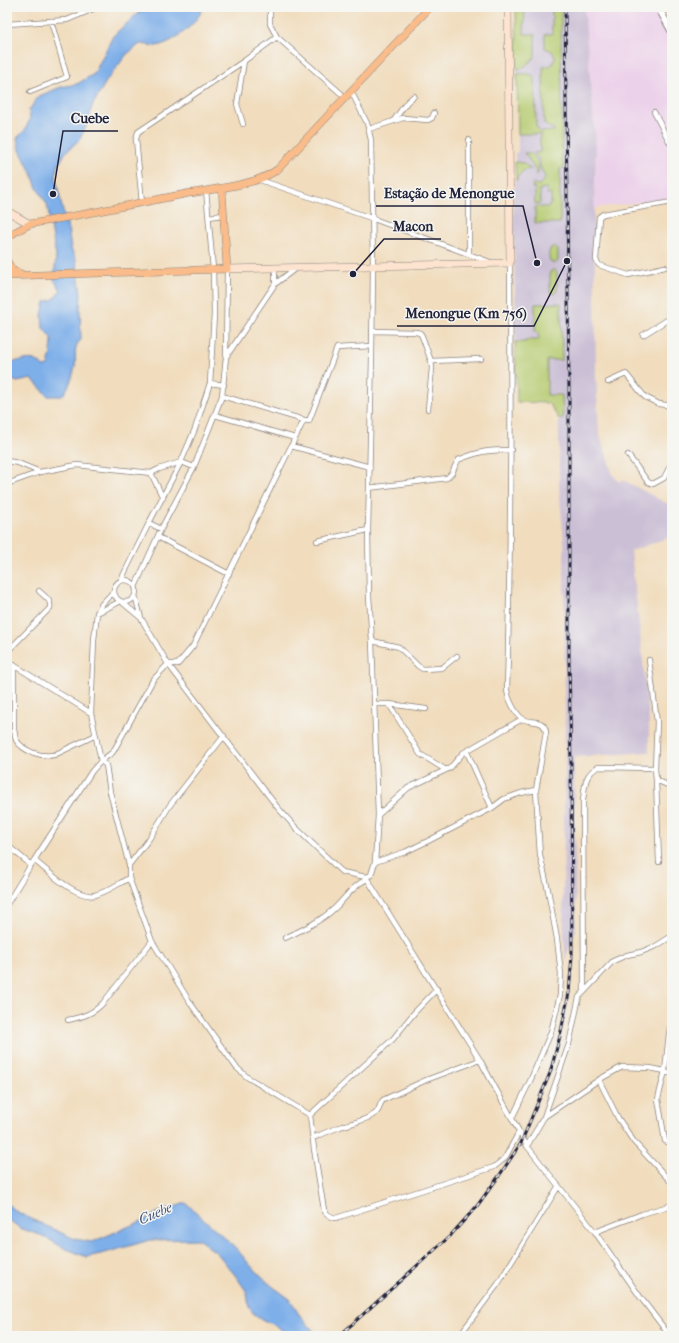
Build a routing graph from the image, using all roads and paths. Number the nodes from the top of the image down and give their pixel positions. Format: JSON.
{"nodes":[{"id":1,"x":98,"y":7,"type":"edge"},
{"id":2,"x":270,"y":7,"type":"edge"},
{"id":3,"x":430,"y":7,"type":"edge"},
{"id":4,"x":508,"y":7,"type":"edge"},
{"id":5,"x":658,"y":7,"type":"edge"},
{"id":6,"x":51,"y":21,"type":"junction"},
{"id":7,"x":7,"y":24,"type":"edge"},
{"id":8,"x":672,"y":32,"type":"edge"},
{"id":9,"x":277,"y":37,"type":"junction"},
{"id":10,"x":244,"y":61,"type":"junction"},
{"id":11,"x":351,"y":91,"type":"junction"},
{"id":12,"x":30,"y":92,"type":"dead end"},
{"id":13,"x":414,"y":96,"type":"dead end"},
{"id":14,"x":345,"y":97,"type":"junction"},
{"id":15,"x":654,"y":112,"type":"dead end"},
{"id":16,"x":434,"y":113,"type":"dead end"},
{"id":17,"x":394,"y":120,"type":"junction"},
{"id":18,"x":243,"y":124,"type":"dead end"},
{"id":19,"x":369,"y":129,"type":"junction"},
{"id":20,"x":469,"y":140,"type":"dead end"},
{"id":21,"x":672,"y":147,"type":"edge"},
{"id":22,"x":260,"y":180,"type":"junction"},
{"id":23,"x":222,"y":188,"type":"junction"},
{"id":24,"x":206,"y":190,"type":"junction"},
{"id":25,"x":672,"y":202,"type":"edge"},
{"id":26,"x":142,"y":203,"type":"junction"},
{"id":27,"x":7,"y":210,"type":"edge"},
{"id":28,"x":223,"y":215,"type":"junction"},
{"id":29,"x":209,"y":217,"type":"junction"},
{"id":30,"x":371,"y":218,"type":"junction"},
{"id":31,"x":30,"y":224,"type":"junction"},
{"id":32,"x":7,"y":238,"type":"edge"},
{"id":33,"x":469,"y":254,"type":"junction"},
{"id":34,"x":7,"y":261,"type":"edge"},
{"id":35,"x":494,"y":263,"type":"junction"},
{"id":36,"x":510,"y":263,"type":"junction"},
{"id":37,"x":373,"y":266,"type":"junction"},
{"id":38,"x":297,"y":267,"type":"junction"},
{"id":39,"x":665,"y":267,"type":"dead end"},
{"id":40,"x":275,"y":268,"type":"junction"},
{"id":41,"x":213,"y":269,"type":"junction"},
{"id":42,"x":227,"y":269,"type":"junction"},
{"id":43,"x":23,"y":275,"type":"junction"},
{"id":44,"x":7,"y":276,"type":"edge"},
{"id":45,"x":275,"y":284,"type":"junction"},
{"id":46,"x":672,"y":317,"type":"edge"},
{"id":47,"x":372,"y":331,"type":"junction"},
{"id":48,"x":643,"y":334,"type":"dead end"},
{"id":49,"x":372,"y":346,"type":"junction"},
{"id":50,"x":226,"y":357,"type":"junction"},
{"id":51,"x":482,"y":359,"type":"dead end"},
{"id":52,"x":431,"y":361,"type":"junction"},
{"id":53,"x":608,"y":382,"type":"dead end"},
{"id":54,"x":210,"y":383,"type":"junction"},
{"id":55,"x":224,"y":385,"type":"junction"},
{"id":56,"x":222,"y":396,"type":"junction"},
{"id":57,"x":672,"y":406,"type":"edge"},
{"id":58,"x":428,"y":409,"type":"dead end"},
{"id":59,"x":215,"y":415,"type":"junction"},
{"id":60,"x":304,"y":420,"type":"junction"},
{"id":61,"x":295,"y":438,"type":"junction"},
{"id":62,"x":291,"y":446,"type":"junction"},
{"id":63,"x":511,"y":450,"type":"junction"},
{"id":64,"x":628,"y":455,"type":"dead end"},
{"id":65,"x":7,"y":461,"type":"edge"},
{"id":66,"x":181,"y":462,"type":"junction"},
{"id":67,"x":672,"y":462,"type":"edge"},
{"id":68,"x":194,"y":467,"type":"junction"},
{"id":69,"x":370,"y":467,"type":"junction"},
{"id":70,"x":40,"y":472,"type":"junction"},
{"id":71,"x":151,"y":473,"type":"junction"},
{"id":72,"x":7,"y":484,"type":"edge"},
{"id":73,"x":369,"y":488,"type":"junction"},
{"id":74,"x":163,"y":498,"type":"junction"},
{"id":75,"x":148,"y":522,"type":"junction"},
{"id":76,"x":161,"y":529,"type":"junction"},
{"id":77,"x":368,"y":530,"type":"junction"},
{"id":78,"x":158,"y":537,"type":"junction"},
{"id":79,"x":317,"y":541,"type":"dead end"},
{"id":80,"x":229,"y":574,"type":"junction"},
{"id":81,"x":121,"y":580,"type":"junction"},
{"id":82,"x":135,"y":587,"type":"junction"},
{"id":83,"x":39,"y":591,"type":"dead end"},
{"id":84,"x":113,"y":592,"type":"junction"},
{"id":85,"x":136,"y":595,"type":"junction"},
{"id":86,"x":121,"y":602,"type":"junction"},
{"id":87,"x":97,"y":613,"type":"junction"},
{"id":88,"x":141,"y":618,"type":"junction"},
{"id":89,"x":372,"y":642,"type":"junction"},
{"id":90,"x":7,"y":652,"type":"edge"},
{"id":91,"x":457,"y":656,"type":"dead end"},
{"id":92,"x":649,"y":660,"type":"dead end"},
{"id":93,"x":7,"y":661,"type":"edge"},
{"id":94,"x":168,"y":664,"type":"junction"},
{"id":95,"x":14,"y":665,"type":"junction"},
{"id":96,"x":374,"y":704,"type":"junction"},
{"id":97,"x":389,"y":704,"type":"junction"},
{"id":98,"x":426,"y":709,"type":"dead end"},
{"id":99,"x":91,"y":713,"type":"junction"},
{"id":100,"x":522,"y":719,"type":"junction"},
{"id":101,"x":96,"y":735,"type":"junction"},
{"id":102,"x":224,"y":736,"type":"junction"},
{"id":103,"x":467,"y":752,"type":"junction"},
{"id":104,"x":101,"y":761,"type":"junction"},
{"id":105,"x":655,"y":768,"type":"junction"},
{"id":106,"x":446,"y":770,"type":"junction"},
{"id":107,"x":656,"y":780,"type":"junction"},
{"id":108,"x":672,"y":787,"type":"edge"},
{"id":109,"x":536,"y":790,"type":"junction"},
{"id":110,"x":492,"y":808,"type":"junction"},
{"id":111,"x":378,"y":815,"type":"junction"},
{"id":112,"x":7,"y":845,"type":"edge"},
{"id":113,"x":32,"y":862,"type":"junction"},
{"id":114,"x":375,"y":862,"type":"junction"},
{"id":115,"x":658,"y":862,"type":"dead end"},
{"id":116,"x":129,"y":865,"type":"junction"},
{"id":117,"x":129,"y":878,"type":"junction"},
{"id":118,"x":367,"y":878,"type":"junction"},
{"id":119,"x":7,"y":904,"type":"edge"},
{"id":120,"x":672,"y":936,"type":"edge"},
{"id":121,"x":285,"y":938,"type":"dead end"},
{"id":122,"x":152,"y":941,"type":"junction"},
{"id":123,"x":437,"y":989,"type":"junction"},
{"id":124,"x":584,"y":992,"type":"junction"},
{"id":125,"x":68,"y":1020,"type":"dead end"},
{"id":126,"x":672,"y":1021,"type":"edge"},
{"id":127,"x":480,"y":1060,"type":"junction"},
{"id":128,"x":665,"y":1071,"type":"junction"},
{"id":129,"x":672,"y":1073,"type":"edge"},
{"id":130,"x":600,"y":1079,"type":"junction"},
{"id":131,"x":310,"y":1115,"type":"junction"},
{"id":132,"x":512,"y":1118,"type":"junction"},
{"id":133,"x":544,"y":1118,"type":"junction"},
{"id":134,"x":519,"y":1132,"type":"junction"},
{"id":135,"x":313,"y":1138,"type":"junction"},
{"id":136,"x":672,"y":1143,"type":"edge"},
{"id":137,"x":527,"y":1146,"type":"junction"},
{"id":138,"x":672,"y":1183,"type":"edge"},
{"id":139,"x":558,"y":1187,"type":"junction"},
{"id":140,"x":672,"y":1205,"type":"edge"},
{"id":141,"x":595,"y":1232,"type":"junction"},
{"id":142,"x":459,"y":1336,"type":"edge"},
{"id":143,"x":670,"y":1336,"type":"edge"}],
"edges":[{"from":1,"to":6,"type":"street"},
{"from":2,"to":9,"type":"street"},
{"from":3,"to":11,"type":"main road"},
{"from":4,"to":36,"type":"main road"},
{"from":5,"to":8,"type":"street"},
{"from":6,"to":7,"type":"street"},
{"from":6,"to":12,"type":"street"},
{"from":9,"to":10,"type":"street"},
{"from":9,"to":14,"type":"street"},
{"from":10,"to":18,"type":"street"},
{"from":10,"to":26,"type":"street"},
{"from":11,"to":14,"type":"main road"},
{"from":11,"to":19,"type":"street"},
{"from":13,"to":17,"type":"street"},
{"from":14,"to":22,"type":"main road"},
{"from":15,"to":21,"type":"street"},
{"from":16,"to":17,"type":"street"},
{"from":17,"to":19,"type":"street"},
{"from":19,"to":30,"type":"street"},
{"from":20,"to":33,"type":"street"},
{"from":22,"to":23,"type":"main road"},
{"from":22,"to":30,"type":"street"},
{"from":23,"to":24,"type":"main road"},
{"from":23,"to":28,"type":"main road"},
{"from":24,"to":26,"type":"main road"},
{"from":24,"to":29,"type":"street"},
{"from":25,"to":39,"type":"street"},
{"from":26,"to":31,"type":"main road"},
{"from":27,"to":31,"type":"main road"},
{"from":28,"to":29,"type":"street"},
{"from":28,"to":42,"type":"main road"},
{"from":29,"to":41,"type":"street"},
{"from":30,"to":33,"type":"street"},
{"from":30,"to":37,"type":"street"},
{"from":31,"to":32,"type":"main road"},
{"from":33,"to":35,"type":"street"},
{"from":34,"to":43,"type":"main road"},
{"from":35,"to":36,"type":"main road"},
{"from":35,"to":37,"type":"main road"},
{"from":36,"to":63,"type":"street"},
{"from":37,"to":38,"type":"main road"},
{"from":37,"to":47,"type":"street"},
{"from":38,"to":40,"type":"main road"},
{"from":38,"to":45,"type":"street"},
{"from":40,"to":42,"type":"main road"},
{"from":40,"to":45,"type":"street"},
{"from":41,"to":42,"type":"main road"},
{"from":41,"to":43,"type":"main road"},
{"from":41,"to":54,"type":"street"},
{"from":42,"to":50,"type":"street"},
{"from":43,"to":44,"type":"main road"},
{"from":45,"to":50,"type":"street"},
{"from":46,"to":48,"type":"street"},
{"from":47,"to":49,"type":"street"},
{"from":47,"to":52,"type":"street"},
{"from":49,"to":60,"type":"street"},
{"from":49,"to":69,"type":"street"},
{"from":50,"to":55,"type":"street"},
{"from":51,"to":52,"type":"street"},
{"from":52,"to":58,"type":"street"},
{"from":53,"to":57,"type":"street"},
{"from":54,"to":55,"type":"street"},
{"from":54,"to":66,"type":"street"},
{"from":55,"to":56,"type":"street"},
{"from":56,"to":59,"type":"street"},
{"from":56,"to":60,"type":"street"},
{"from":59,"to":61,"type":"street"},
{"from":59,"to":68,"type":"street"},
{"from":60,"to":61,"type":"street"},
{"from":61,"to":62,"type":"street"},
{"from":62,"to":69,"type":"street"},
{"from":62,"to":80,"type":"street"},
{"from":63,"to":73,"type":"street"},
{"from":63,"to":100,"type":"street"},
{"from":64,"to":67,"type":"street"},
{"from":65,"to":70,"type":"street"},
{"from":66,"to":68,"type":"street"},
{"from":66,"to":71,"type":"street"},
{"from":66,"to":74,"type":"street"},
{"from":68,"to":76,"type":"street"},
{"from":69,"to":73,"type":"street"},
{"from":70,"to":71,"type":"street"},
{"from":70,"to":72,"type":"street"},
{"from":71,"to":74,"type":"street"},
{"from":73,"to":77,"type":"street"},
{"from":74,"to":75,"type":"street"},
{"from":75,"to":76,"type":"street"},
{"from":75,"to":81,"type":"street"},
{"from":76,"to":78,"type":"street"},
{"from":77,"to":79,"type":"street"},
{"from":77,"to":89,"type":"street"},
{"from":78,"to":80,"type":"street"},
{"from":78,"to":82,"type":"street"},
{"from":80,"to":94,"type":"street"},
{"from":81,"to":82,"type":"street"},
{"from":81,"to":84,"type":"street"},
{"from":82,"to":85,"type":"street"},
{"from":83,"to":90,"type":"street"},
{"from":84,"to":86,"type":"street"},
{"from":84,"to":87,"type":"street"},
{"from":85,"to":86,"type":"street"},
{"from":85,"to":88,"type":"street"},
{"from":86,"to":87,"type":"street"},
{"from":86,"to":88,"type":"street"},
{"from":87,"to":99,"type":"street"},
{"from":88,"to":94,"type":"street"},
{"from":89,"to":91,"type":"street"},
{"from":89,"to":96,"type":"street"},
{"from":92,"to":105,"type":"street"},
{"from":93,"to":95,"type":"street"},
{"from":94,"to":102,"type":"street"},
{"from":94,"to":104,"type":"street"},
{"from":95,"to":99,"type":"street"},
{"from":95,"to":101,"type":"street"},
{"from":96,"to":97,"type":"street"},
{"from":96,"to":111,"type":"street"},
{"from":97,"to":98,"type":"street"},
{"from":97,"to":106,"type":"street"},
{"from":99,"to":101,"type":"street"},
{"from":100,"to":103,"type":"street"},
{"from":100,"to":109,"type":"street"},
{"from":101,"to":104,"type":"street"},
{"from":102,"to":116,"type":"street"},
{"from":102,"to":118,"type":"street"},
{"from":103,"to":106,"type":"street"},
{"from":103,"to":110,"type":"street"},
{"from":104,"to":113,"type":"street"},
{"from":104,"to":116,"type":"street"},
{"from":105,"to":107,"type":"street"},
{"from":105,"to":124,"type":"street"},
{"from":106,"to":111,"type":"street"},
{"from":107,"to":108,"type":"street"},
{"from":107,"to":115,"type":"street"},
{"from":109,"to":110,"type":"street"},
{"from":109,"to":132,"type":"street"},
{"from":110,"to":114,"type":"street"},
{"from":111,"to":114,"type":"street"},
{"from":112,"to":113,"type":"street"},
{"from":113,"to":117,"type":"street"},
{"from":113,"to":119,"type":"street"},
{"from":114,"to":118,"type":"street"},
{"from":116,"to":117,"type":"street"},
{"from":117,"to":122,"type":"street"},
{"from":118,"to":121,"type":"street"},
{"from":118,"to":123,"type":"street"},
{"from":120,"to":124,"type":"street"},
{"from":122,"to":125,"type":"street"},
{"from":122,"to":131,"type":"street"},
{"from":123,"to":127,"type":"street"},
{"from":123,"to":131,"type":"street"},
{"from":124,"to":133,"type":"street"},
{"from":126,"to":128,"type":"street"},
{"from":127,"to":132,"type":"street"},
{"from":127,"to":135,"type":"street"},
{"from":128,"to":129,"type":"street"},
{"from":128,"to":130,"type":"street"},
{"from":128,"to":136,"type":"street"},
{"from":130,"to":133,"type":"street"},
{"from":130,"to":138,"type":"street"},
{"from":131,"to":135,"type":"street"},
{"from":132,"to":134,"type":"street"},
{"from":133,"to":137,"type":"street"},
{"from":134,"to":135,"type":"street"},
{"from":134,"to":137,"type":"street"},
{"from":137,"to":139,"type":"street"},
{"from":139,"to":141,"type":"street"},
{"from":139,"to":142,"type":"street"},
{"from":140,"to":141,"type":"street"},
{"from":141,"to":143,"type":"street"}]}
